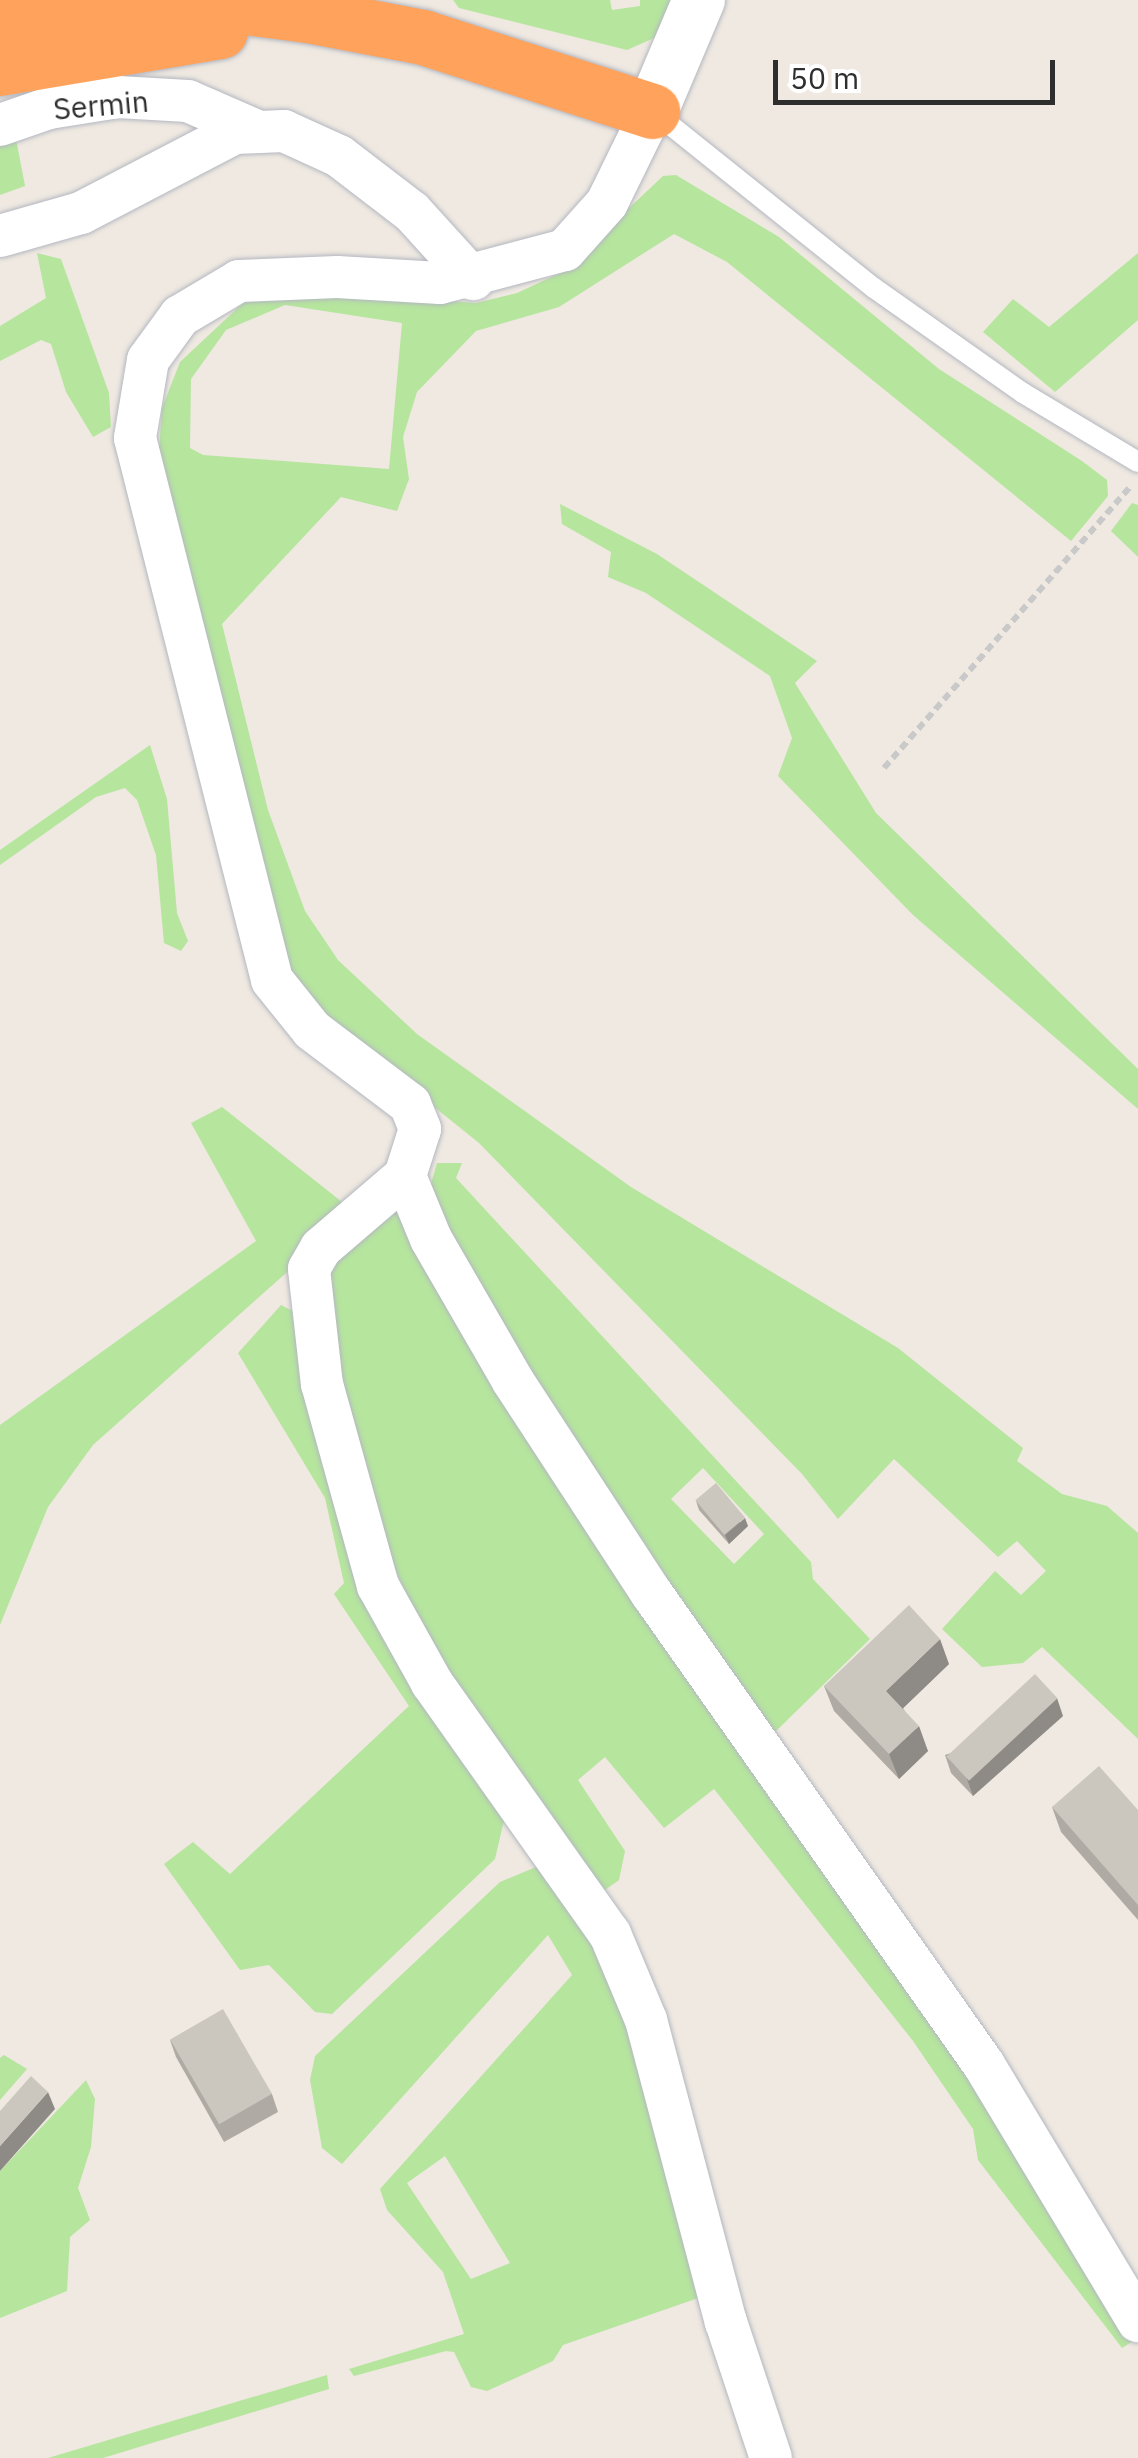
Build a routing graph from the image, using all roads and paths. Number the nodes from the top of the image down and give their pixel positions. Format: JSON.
{"nodes":[{"id":1,"x":698,"y":0,"type":"edge"},
{"id":2,"x":0,"y":14,"type":"edge"},
{"id":3,"x":307,"y":15,"type":"junction"},
{"id":4,"x":0,"y":68,"type":"edge"},
{"id":5,"x":652,"y":111,"type":"junction"},
{"id":6,"x":0,"y":125,"type":"edge"},
{"id":7,"x":259,"y":132,"type":"junction"},
{"id":8,"x":0,"y":236,"type":"edge"},
{"id":9,"x":474,"y":279,"type":"junction"},
{"id":10,"x":1138,"y":462,"type":"edge"},
{"id":11,"x":1138,"y":478,"type":"edge"},
{"id":12,"x":884,"y":768,"type":"dead end"},
{"id":13,"x":405,"y":1176,"type":"junction"},
{"id":14,"x":1138,"y":2321,"type":"edge"},
{"id":15,"x":771,"y":2458,"type":"edge"}],
"edges":[{"from":1,"to":5,"type":"street"},
{"from":2,"to":3,"type":"highway"},
{"from":3,"to":4,"type":"highway"},
{"from":3,"to":5,"type":"highway"},
{"from":5,"to":9,"type":"street"},
{"from":5,"to":10,"type":"lane"},
{"from":6,"to":7,"type":"street","name":"Sermin"},
{"from":7,"to":8,"type":"street"},
{"from":7,"to":9,"type":"street"},
{"from":9,"to":13,"type":"street"},
{"from":11,"to":12,"type":"path"},
{"from":13,"to":14,"type":"street"},
{"from":13,"to":15,"type":"street"}]}
